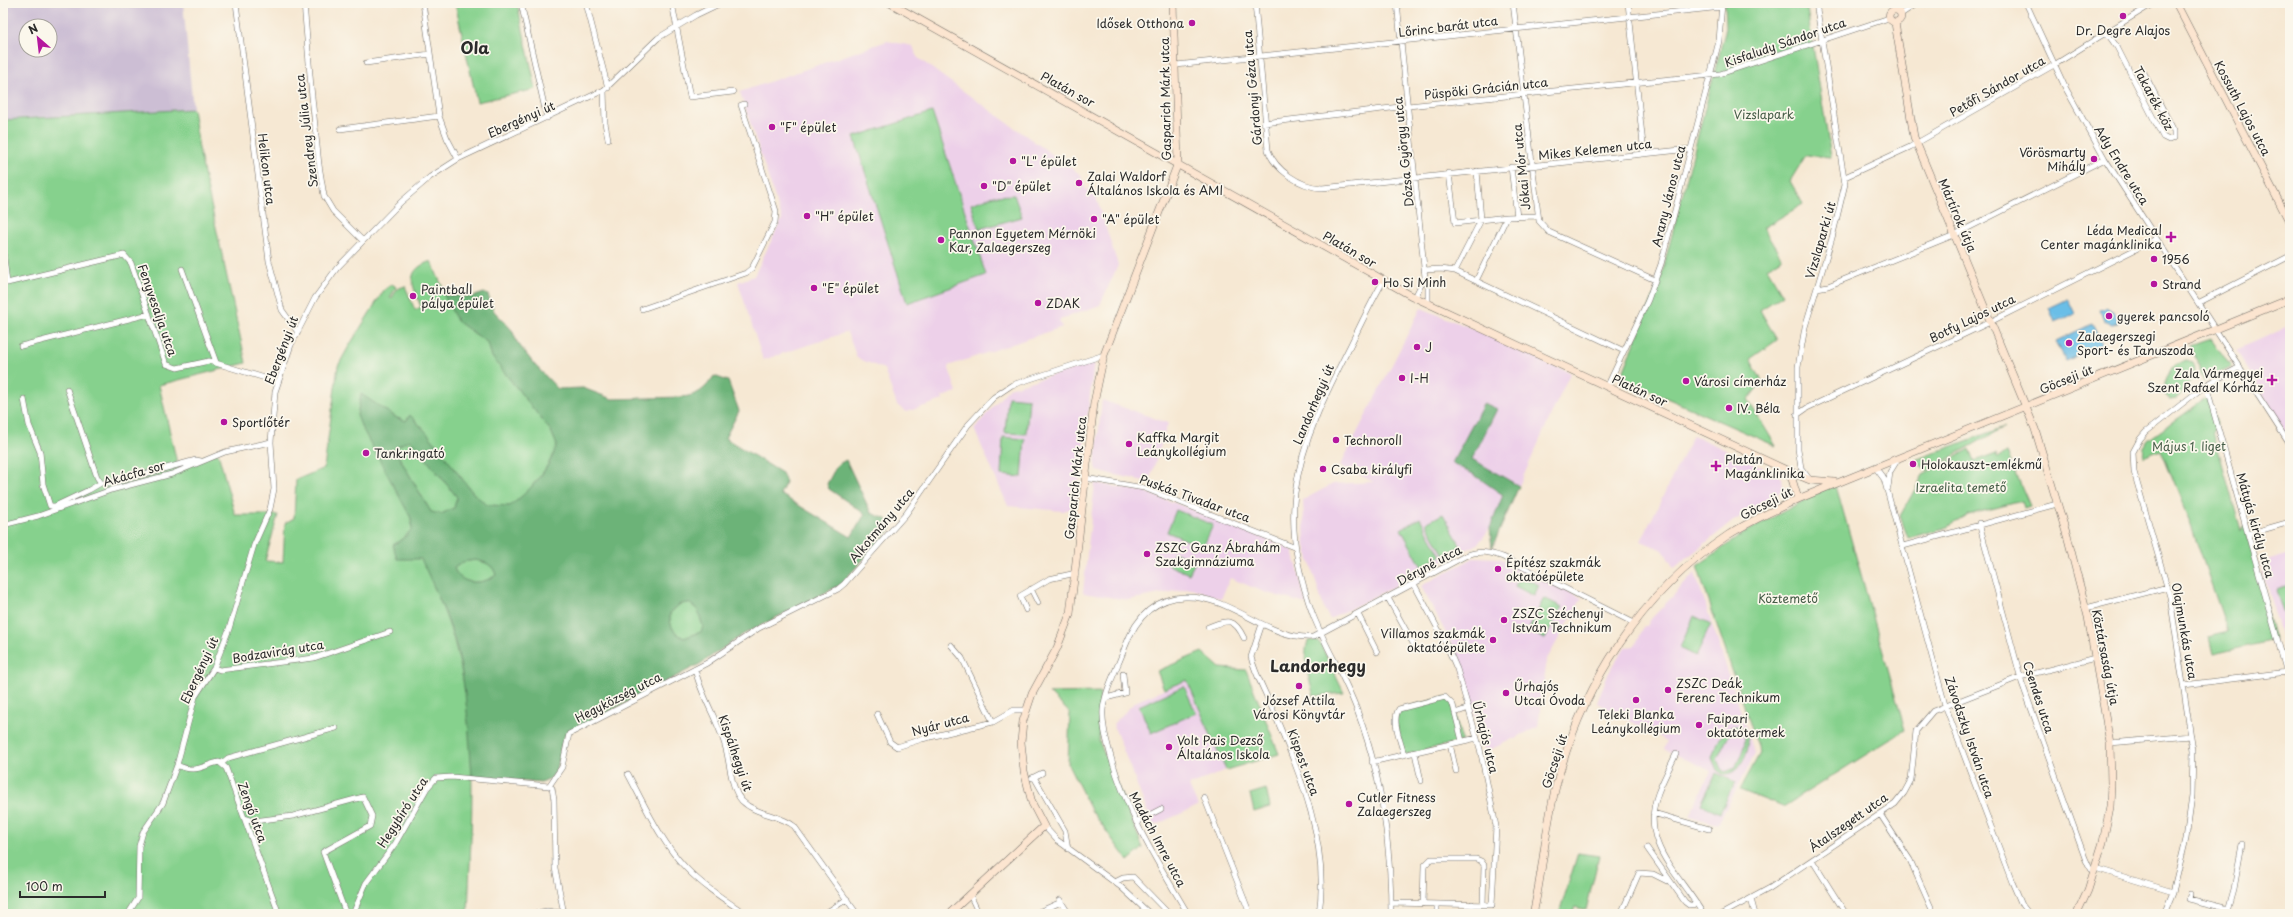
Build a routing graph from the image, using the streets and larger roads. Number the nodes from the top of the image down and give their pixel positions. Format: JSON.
{"nodes":[{"id":1,"x":236,"y":3,"type":"edge"},
{"id":2,"x":304,"y":3,"type":"edge"},
{"id":3,"x":423,"y":3,"type":"edge"},
{"id":4,"x":521,"y":3,"type":"edge"},
{"id":5,"x":586,"y":3,"type":"edge"},
{"id":6,"x":672,"y":3,"type":"edge"},
{"id":7,"x":721,"y":3,"type":"edge"},
{"id":8,"x":890,"y":3,"type":"edge"},
{"id":9,"x":1173,"y":3,"type":"edge"},
{"id":10,"x":1255,"y":3,"type":"edge"},
{"id":11,"x":1397,"y":3,"type":"edge"},
{"id":12,"x":1514,"y":3,"type":"edge"},
{"id":13,"x":1628,"y":3,"type":"edge"},
{"id":14,"x":1816,"y":3,"type":"edge"},
{"id":15,"x":1918,"y":3,"type":"edge"},
{"id":16,"x":2026,"y":3,"type":"edge"},
{"id":17,"x":2154,"y":3,"type":"edge"},
{"id":18,"x":2176,"y":3,"type":"edge"},
{"id":19,"x":1722,"y":5,"type":"edge"},
{"id":20,"x":1893,"y":7,"type":"edge"},
{"id":21,"x":1901,"y":14,"type":"junction"},
{"id":22,"x":1630,"y":17,"type":"junction"},
{"id":23,"x":1889,"y":18,"type":"junction"},
{"id":24,"x":1896,"y":23,"type":"junction"},
{"id":25,"x":677,"y":26,"type":"junction"},
{"id":26,"x":1516,"y":28,"type":"junction"},
{"id":27,"x":2107,"y":33,"type":"junction"},
{"id":28,"x":1822,"y":40,"type":"junction"},
{"id":29,"x":1402,"y":41,"type":"junction"},
{"id":30,"x":430,"y":54,"type":"junction"},
{"id":31,"x":1259,"y":56,"type":"junction"},
{"id":32,"x":366,"y":62,"type":"dead end"},
{"id":33,"x":1176,"y":65,"type":"junction"},
{"id":34,"x":2054,"y":65,"type":"junction"},
{"id":35,"x":2143,"y":71,"type":"dead end"},
{"id":36,"x":1710,"y":75,"type":"junction"},
{"id":37,"x":1636,"y":83,"type":"junction"},
{"id":38,"x":606,"y":89,"type":"junction"},
{"id":39,"x":733,"y":92,"type":"dead end"},
{"id":40,"x":1523,"y":94,"type":"junction"},
{"id":41,"x":744,"y":104,"type":"dead end"},
{"id":42,"x":1408,"y":106,"type":"junction"},
{"id":43,"x":439,"y":116,"type":"junction"},
{"id":44,"x":547,"y":118,"type":"junction"},
{"id":45,"x":1264,"y":123,"type":"junction"},
{"id":46,"x":340,"y":129,"type":"dead end"},
{"id":47,"x":608,"y":139,"type":"dead end"},
{"id":48,"x":1916,"y":143,"type":"junction"},
{"id":49,"x":1690,"y":149,"type":"junction"},
{"id":50,"x":1644,"y":154,"type":"junction"},
{"id":51,"x":458,"y":159,"type":"junction"},
{"id":52,"x":2105,"y":159,"type":"junction"},
{"id":53,"x":1178,"y":163,"type":"junction"},
{"id":54,"x":1531,"y":165,"type":"junction"},
{"id":55,"x":1511,"y":168,"type":"junction"},
{"id":56,"x":1477,"y":170,"type":"junction"},
{"id":57,"x":1449,"y":173,"type":"junction"},
{"id":58,"x":1845,"y":177,"type":"junction"},
{"id":59,"x":1416,"y":178,"type":"junction"},
{"id":60,"x":1322,"y":188,"type":"joint"},
{"id":61,"x":1537,"y":216,"type":"junction"},
{"id":62,"x":1507,"y":217,"type":"junction"},
{"id":63,"x":1518,"y":217,"type":"junction"},
{"id":64,"x":1481,"y":220,"type":"junction"},
{"id":65,"x":2290,"y":223,"type":"edge"},
{"id":66,"x":1954,"y":235,"type":"junction"},
{"id":67,"x":2156,"y":239,"type":"junction"},
{"id":68,"x":363,"y":241,"type":"junction"},
{"id":69,"x":3,"y":249,"type":"edge"},
{"id":70,"x":2290,"y":256,"type":"edge"},
{"id":71,"x":182,"y":269,"type":"dead end"},
{"id":72,"x":1424,"y":270,"type":"junction"},
{"id":73,"x":1455,"y":271,"type":"junction"},
{"id":74,"x":1425,"y":277,"type":"junction"},
{"id":75,"x":1384,"y":280,"type":"junction"},
{"id":76,"x":1656,"y":280,"type":"junction"},
{"id":77,"x":1476,"y":281,"type":"junction"},
{"id":78,"x":1817,"y":288,"type":"junction"},
{"id":79,"x":1415,"y":297,"type":"junction"},
{"id":80,"x":2290,"y":299,"type":"edge"},
{"id":81,"x":2198,"y":303,"type":"junction"},
{"id":82,"x":1428,"y":304,"type":"junction"},
{"id":83,"x":642,"y":310,"type":"dead end"},
{"id":84,"x":149,"y":314,"type":"junction"},
{"id":85,"x":1990,"y":321,"type":"junction"},
{"id":86,"x":298,"y":330,"type":"junction"},
{"id":87,"x":2214,"y":330,"type":"junction"},
{"id":88,"x":21,"y":346,"type":"dead end"},
{"id":89,"x":1624,"y":351,"type":"junction"},
{"id":90,"x":1104,"y":356,"type":"junction"},
{"id":91,"x":216,"y":362,"type":"junction"},
{"id":92,"x":2240,"y":367,"type":"junction"},
{"id":93,"x":278,"y":382,"type":"junction"},
{"id":94,"x":2206,"y":385,"type":"junction"},
{"id":95,"x":1607,"y":387,"type":"junction"},
{"id":96,"x":67,"y":389,"type":"dead end"},
{"id":97,"x":24,"y":399,"type":"dead end"},
{"id":98,"x":2026,"y":407,"type":"junction"},
{"id":99,"x":1797,"y":415,"type":"junction"},
{"id":100,"x":271,"y":442,"type":"junction"},
{"id":101,"x":2290,"y":445,"type":"edge"},
{"id":102,"x":1899,"y":458,"type":"junction"},
{"id":103,"x":202,"y":461,"type":"junction"},
{"id":104,"x":1875,"y":467,"type":"junction"},
{"id":105,"x":1784,"y":469,"type":"junction"},
{"id":106,"x":1085,"y":478,"type":"junction"},
{"id":107,"x":1810,"y":480,"type":"junction"},
{"id":108,"x":101,"y":483,"type":"junction"},
{"id":109,"x":1836,"y":483,"type":"junction"},
{"id":110,"x":1888,"y":491,"type":"junction"},
{"id":111,"x":1798,"y":499,"type":"junction"},
{"id":112,"x":2057,"y":504,"type":"junction"},
{"id":113,"x":2290,"y":522,"type":"edge"},
{"id":114,"x":1979,"y":523,"type":"junction"},
{"id":115,"x":3,"y":525,"type":"edge"},
{"id":116,"x":2248,"y":534,"type":"junction"},
{"id":117,"x":1903,"y":546,"type":"junction"},
{"id":118,"x":1296,"y":548,"type":"junction"},
{"id":119,"x":1076,"y":573,"type":"junction"},
{"id":120,"x":1414,"y":584,"type":"junction"},
{"id":121,"x":2168,"y":587,"type":"junction"},
{"id":122,"x":1031,"y":589,"type":"junction"},
{"id":123,"x":1388,"y":598,"type":"junction"},
{"id":124,"x":1038,"y":603,"type":"dead end"},
{"id":125,"x":2086,"y":608,"type":"junction"},
{"id":126,"x":1026,"y":610,"type":"dead end"},
{"id":127,"x":1358,"y":614,"type":"junction"},
{"id":128,"x":1634,"y":623,"type":"junction"},
{"id":129,"x":1262,"y":624,"type":"junction"},
{"id":130,"x":1208,"y":627,"type":"dead end"},
{"id":131,"x":390,"y":632,"type":"dead end"},
{"id":132,"x":1322,"y":634,"type":"junction"},
{"id":133,"x":1244,"y":638,"type":"dead end"},
{"id":134,"x":951,"y":645,"type":"dead end"},
{"id":135,"x":1414,"y":645,"type":"dead end"},
{"id":136,"x":1378,"y":652,"type":"dead end"},
{"id":137,"x":2096,"y":658,"type":"junction"},
{"id":138,"x":214,"y":668,"type":"junction"},
{"id":139,"x":695,"y":669,"type":"junction"},
{"id":140,"x":2286,"y":672,"type":"junction"},
{"id":141,"x":1123,"y":674,"type":"dead end"},
{"id":142,"x":2020,"y":677,"type":"junction"},
{"id":143,"x":2290,"y":684,"type":"edge"},
{"id":144,"x":2184,"y":685,"type":"junction"},
{"id":145,"x":1106,"y":698,"type":"junction"},
{"id":146,"x":1945,"y":705,"type":"junction"},
{"id":147,"x":1469,"y":708,"type":"junction"},
{"id":148,"x":1026,"y":710,"type":"junction"},
{"id":149,"x":1455,"y":713,"type":"junction"},
{"id":150,"x":877,"y":714,"type":"dead end"},
{"id":151,"x":993,"y":722,"type":"junction"},
{"id":152,"x":336,"y":728,"type":"dead end"},
{"id":153,"x":2191,"y":736,"type":"junction"},
{"id":154,"x":1477,"y":738,"type":"junction"},
{"id":155,"x":1462,"y":741,"type":"junction"},
{"id":156,"x":2110,"y":743,"type":"junction"},
{"id":157,"x":1450,"y":744,"type":"junction"},
{"id":158,"x":1415,"y":753,"type":"junction"},
{"id":159,"x":1676,"y":754,"type":"dead end"},
{"id":160,"x":1404,"y":755,"type":"junction"},
{"id":161,"x":1372,"y":762,"type":"junction"},
{"id":162,"x":222,"y":763,"type":"junction"},
{"id":163,"x":177,"y":765,"type":"junction"},
{"id":164,"x":1456,"y":771,"type":"dead end"},
{"id":165,"x":1042,"y":772,"type":"dead end"},
{"id":166,"x":628,"y":774,"type":"dead end"},
{"id":167,"x":1034,"y":777,"type":"junction"},
{"id":168,"x":1026,"y":781,"type":"junction"},
{"id":169,"x":1421,"y":781,"type":"dead end"},
{"id":170,"x":549,"y":786,"type":"junction"},
{"id":171,"x":1204,"y":797,"type":"dead end"},
{"id":172,"x":1161,"y":809,"type":"dead end"},
{"id":173,"x":1653,"y":813,"type":"junction"},
{"id":174,"x":1880,"y":814,"type":"junction"},
{"id":175,"x":245,"y":818,"type":"junction"},
{"id":176,"x":1136,"y":822,"type":"junction"},
{"id":177,"x":1044,"y":826,"type":"junction"},
{"id":178,"x":1709,"y":829,"type":"dead end"},
{"id":179,"x":2242,"y":844,"type":"dead end"},
{"id":180,"x":1647,"y":848,"type":"dead end"},
{"id":181,"x":1068,"y":849,"type":"junction"},
{"id":182,"x":1812,"y":860,"type":"junction"},
{"id":183,"x":2095,"y":869,"type":"junction"},
{"id":184,"x":1115,"y":882,"type":"junction"},
{"id":185,"x":1669,"y":882,"type":"junction"},
{"id":186,"x":2173,"y":892,"type":"junction"},
{"id":187,"x":970,"y":895,"type":"junction"},
{"id":188,"x":2190,"y":895,"type":"dead end"},
{"id":189,"x":847,"y":899,"type":"junction"},
{"id":190,"x":1751,"y":899,"type":"junction"},
{"id":191,"x":1390,"y":903,"type":"junction"},
{"id":192,"x":1423,"y":904,"type":"junction"},
{"id":193,"x":1437,"y":904,"type":"junction"},
{"id":194,"x":1472,"y":904,"type":"junction"},
{"id":195,"x":1483,"y":904,"type":"junction"},
{"id":196,"x":1697,"y":904,"type":"junction"},
{"id":197,"x":551,"y":912,"type":"edge"},
{"id":198,"x":2228,"y":912,"type":"edge"},
{"id":199,"x":563,"y":913,"type":"edge"},
{"id":200,"x":128,"y":914,"type":"edge"},
{"id":201,"x":279,"y":914,"type":"edge"},
{"id":202,"x":346,"y":914,"type":"edge"},
{"id":203,"x":353,"y":914,"type":"edge"},
{"id":204,"x":529,"y":914,"type":"edge"},
{"id":205,"x":746,"y":914,"type":"edge"},
{"id":206,"x":824,"y":914,"type":"edge"},
{"id":207,"x":857,"y":914,"type":"edge"},
{"id":208,"x":949,"y":914,"type":"edge"},
{"id":209,"x":978,"y":914,"type":"edge"},
{"id":210,"x":1034,"y":914,"type":"edge"},
{"id":211,"x":1069,"y":914,"type":"edge"},
{"id":212,"x":1150,"y":914,"type":"edge"},
{"id":213,"x":1169,"y":914,"type":"edge"},
{"id":214,"x":1188,"y":914,"type":"edge"},
{"id":215,"x":1250,"y":914,"type":"edge"},
{"id":216,"x":1319,"y":914,"type":"edge"},
{"id":217,"x":1390,"y":914,"type":"edge"},
{"id":218,"x":1437,"y":914,"type":"edge"},
{"id":219,"x":1472,"y":914,"type":"edge"},
{"id":220,"x":1533,"y":914,"type":"edge"},
{"id":221,"x":1621,"y":914,"type":"edge"},
{"id":222,"x":1703,"y":914,"type":"edge"},
{"id":223,"x":1722,"y":914,"type":"edge"},
{"id":224,"x":1755,"y":914,"type":"edge"},
{"id":225,"x":1846,"y":914,"type":"edge"},
{"id":226,"x":1934,"y":914,"type":"edge"},
{"id":227,"x":2029,"y":914,"type":"edge"},
{"id":228,"x":2077,"y":914,"type":"edge"},
{"id":229,"x":2164,"y":914,"type":"edge"}],
"edges":[{"from":1,"to":86,"type":"street","name":"Helikon utca"},
{"from":2,"to":68,"type":"street","name":"Szendrey Júlia utca"},
{"from":3,"to":30,"type":"street"},
{"from":4,"to":44,"type":"street"},
{"from":5,"to":38,"type":"street"},
{"from":6,"to":25,"type":"street"},
{"from":7,"to":25,"type":"street","name":"Ebergényi út"},
{"from":8,"to":53,"type":"street","name":"Platán sor"},
{"from":9,"to":33,"type":"street","name":"Gasparich Márk utca"},
{"from":10,"to":31,"type":"street","name":"Gárdonyi Géza utca"},
{"from":11,"to":29,"type":"street","name":"Dózsa György utca"},
{"from":12,"to":26,"type":"street","name":"Jókai Mór utca"},
{"from":13,"to":22,"type":"street"},
{"from":14,"to":28,"type":"street","name":"Vizslaparki út"},
{"from":15,"to":21,"type":"street"},
{"from":16,"to":34,"type":"street","name":"Ady Endre utca"},
{"from":17,"to":27,"type":"street","name":"Petőfi Sándor utca"},
{"from":18,"to":65,"type":"street","name":"Kossuth Lajos utca"},
{"from":19,"to":22,"type":"street","name":"Lőrinc barát utca"},
{"from":19,"to":36,"type":"street","name":"Arany János utca"},
{"from":20,"to":21,"type":"street"},
{"from":20,"to":23,"type":"street"},
{"from":21,"to":24,"type":"street"},
{"from":22,"to":26,"type":"street","name":"Lőrinc barát utca"},
{"from":22,"to":37,"type":"street"},
{"from":23,"to":24,"type":"street"},
{"from":23,"to":28,"type":"street","name":"Kisfaludy Sándor utca"},
{"from":24,"to":48,"type":"street","name":"Mártírok útja"},
{"from":25,"to":38,"type":"street","name":"Ebergényi út"},
{"from":25,"to":39,"type":"street"},
{"from":26,"to":29,"type":"street","name":"Lőrinc barát utca"},
{"from":26,"to":40,"type":"street","name":"Jókai Mór utca"},
{"from":27,"to":34,"type":"street","name":"Petőfi Sándor utca"},
{"from":27,"to":35,"type":"street","name":"Takarék köz"},
{"from":28,"to":36,"type":"street","name":"Kisfaludy Sándor utca"},
{"from":28,"to":58,"type":"street","name":"Vizslaparki út"},
{"from":29,"to":31,"type":"street","name":"Lőrinc barát utca"},
{"from":29,"to":42,"type":"street","name":"Dózsa György utca"},
{"from":30,"to":32,"type":"street"},
{"from":30,"to":43,"type":"street"},
{"from":31,"to":33,"type":"street","name":"Lőrinc barát utca"},
{"from":31,"to":45,"type":"street","name":"Gárdonyi Géza utca"},
{"from":33,"to":53,"type":"street","name":"Gasparich Márk utca"},
{"from":34,"to":48,"type":"street","name":"Petőfi Sándor utca"},
{"from":34,"to":52,"type":"street","name":"Ady Endre utca"},
{"from":36,"to":37,"type":"street","name":"Püspöki Grácián utca"},
{"from":36,"to":49,"type":"street","name":"Arany János utca"},
{"from":37,"to":40,"type":"street","name":"Püspöki Grácián utca"},
{"from":37,"to":50,"type":"street"},
{"from":38,"to":44,"type":"street","name":"Ebergényi út"},
{"from":38,"to":47,"type":"street"},
{"from":40,"to":42,"type":"street","name":"Püspöki Grácián utca"},
{"from":40,"to":54,"type":"street","name":"Jókai Mór utca"},
{"from":41,"to":83,"type":"street"},
{"from":42,"to":45,"type":"street","name":"Püspöki Grácián utca"},
{"from":42,"to":59,"type":"street","name":"Dózsa György utca"},
{"from":43,"to":46,"type":"street"},
{"from":43,"to":51,"type":"street"},
{"from":44,"to":51,"type":"street","name":"Ebergényi út"},
{"from":45,"to":60,"type":"street","name":"Gárdonyi Géza utca"},
{"from":48,"to":58,"type":"street","name":"Petőfi Sándor utca"},
{"from":48,"to":66,"type":"street","name":"Mártírok útja"},
{"from":49,"to":50,"type":"street","name":"Mikes Kelemen utca"},
{"from":49,"to":76,"type":"street","name":"Arany János utca"},
{"from":50,"to":54,"type":"street","name":"Mikes Kelemen utca"},
{"from":51,"to":68,"type":"street","name":"Ebergényi út"},
{"from":52,"to":66,"type":"street"},
{"from":52,"to":67,"type":"street","name":"Ady Endre utca"},
{"from":53,"to":75,"type":"street","name":"Platán sor"},
{"from":53,"to":90,"type":"street","name":"Gasparich Márk utca"},
{"from":54,"to":55,"type":"street","name":"Mikes Kelemen utca"},
{"from":54,"to":61,"type":"street","name":"Jókai Mór utca"},
{"from":55,"to":56,"type":"street","name":"Mikes Kelemen utca"},
{"from":55,"to":63,"type":"street"},
{"from":56,"to":57,"type":"street","name":"Mikes Kelemen utca"},
{"from":56,"to":64,"type":"street"},
{"from":57,"to":59,"type":"street","name":"Mikes Kelemen utca"},
{"from":57,"to":64,"type":"street"},
{"from":58,"to":78,"type":"street","name":"Vizslaparki út"},
{"from":59,"to":60,"type":"street","name":"Mikes Kelemen utca"},
{"from":59,"to":72,"type":"street","name":"Dózsa György utca"},
{"from":61,"to":63,"type":"street"},
{"from":61,"to":76,"type":"street","name":"Jókai Mór utca"},
{"from":62,"to":63,"type":"street"},
{"from":62,"to":64,"type":"street"},
{"from":62,"to":77,"type":"street"},
{"from":64,"to":73,"type":"street"},
{"from":66,"to":78,"type":"street"},
{"from":66,"to":85,"type":"street","name":"Mártírok útja"},
{"from":67,"to":81,"type":"street","name":"Ady Endre utca"},
{"from":67,"to":85,"type":"street","name":"Botfy Lajos utca"},
{"from":68,"to":86,"type":"street","name":"Ebergényi út"},
{"from":69,"to":84,"type":"street","name":"Fenyvesalja utca"},
{"from":70,"to":81,"type":"street"},
{"from":71,"to":91,"type":"street"},
{"from":72,"to":73,"type":"street"},
{"from":72,"to":74,"type":"street","name":"Dózsa György utca"},
{"from":73,"to":77,"type":"street"},
{"from":74,"to":79,"type":"street"},
{"from":74,"to":82,"type":"street","name":"Dózsa György utca"},
{"from":75,"to":79,"type":"street","name":"Platán sor"},
{"from":75,"to":118,"type":"street","name":"Landorhegyi út"},
{"from":76,"to":89,"type":"street","name":"Arany János utca"},
{"from":77,"to":89,"type":"street"},
{"from":78,"to":99,"type":"street","name":"Vizslaparki út"},
{"from":79,"to":82,"type":"street","name":"Platán sor"},
{"from":80,"to":87,"type":"street","name":"Göcseji út"},
{"from":81,"to":87,"type":"street","name":"Ady Endre utca"},
{"from":82,"to":95,"type":"street","name":"Platán sor"},
{"from":84,"to":88,"type":"street"},
{"from":84,"to":91,"type":"street","name":"Fenyvesalja utca"},
{"from":85,"to":98,"type":"street","name":"Mártírok útja"},
{"from":85,"to":99,"type":"street","name":"Botfy Lajos utca"},
{"from":86,"to":93,"type":"street","name":"Ebergényi út"},
{"from":87,"to":92,"type":"street","name":"Ady Endre utca"},
{"from":87,"to":98,"type":"street","name":"Göcseji út"},
{"from":89,"to":95,"type":"street","name":"Arany János utca"},
{"from":90,"to":106,"type":"street","name":"Gasparich Márk utca"},
{"from":90,"to":139,"type":"street","name":"Alkotmány utca"},
{"from":91,"to":93,"type":"street","name":"Fenyvesalja utca"},
{"from":92,"to":94,"type":"street","name":"Olajmunkás utca"},
{"from":92,"to":101,"type":"street","name":"Ady Endre utca"},
{"from":93,"to":100,"type":"street","name":"Ebergényi út"},
{"from":94,"to":116,"type":"street","name":"Mátyás király utca"},
{"from":94,"to":121,"type":"street","name":"Olajmunkás utca"},
{"from":95,"to":105,"type":"street","name":"Platán sor"},
{"from":96,"to":108,"type":"street"},
{"from":97,"to":108,"type":"street"},
{"from":98,"to":102,"type":"street","name":"Göcseji út"},
{"from":98,"to":112,"type":"street","name":"Köztársaság útja"},
{"from":99,"to":107,"type":"street","name":"Vizslaparki út"},
{"from":100,"to":103,"type":"street","name":"Akácfa sor"},
{"from":100,"to":138,"type":"street","name":"Ebergényi út"},
{"from":102,"to":104,"type":"street","name":"Göcseji út"},
{"from":102,"to":110,"type":"street","name":"Závodszky István utca"},
{"from":103,"to":108,"type":"street"},
{"from":103,"to":115,"type":"street","name":"Akácfa sor"},
{"from":104,"to":109,"type":"street","name":"Göcseji út"},
{"from":104,"to":110,"type":"street","name":"Závodszky István utca"},
{"from":105,"to":107,"type":"street","name":"Platán sor"},
{"from":105,"to":111,"type":"street"},
{"from":106,"to":118,"type":"street","name":"Puskás Tivadar utca"},
{"from":106,"to":119,"type":"street","name":"Gasparich Márk utca"},
{"from":107,"to":109,"type":"street","name":"Platán sor"},
{"from":109,"to":111,"type":"street","name":"Göcseji út"},
{"from":110,"to":117,"type":"street","name":"Závodszky István utca"},
{"from":111,"to":128,"type":"street","name":"Göcseji út"},
{"from":112,"to":114,"type":"street"},
{"from":112,"to":125,"type":"street","name":"Köztársaság útja"},
{"from":113,"to":116,"type":"street"},
{"from":114,"to":117,"type":"street"},
{"from":114,"to":142,"type":"street","name":"Csendes utca"},
{"from":116,"to":140,"type":"street","name":"Mátyás király utca"},
{"from":117,"to":146,"type":"street","name":"Závodszky István utca"},
{"from":118,"to":132,"type":"street","name":"Landorhegyi út"},
{"from":119,"to":122,"type":"street"},
{"from":119,"to":148,"type":"street","name":"Gasparich Márk utca"},
{"from":120,"to":123,"type":"street","name":"Déryné utca"},
{"from":120,"to":128,"type":"street","name":"Déryné utca"},
{"from":120,"to":147,"type":"street","name":"Űrhajós utca"},
{"from":121,"to":125,"type":"street"},
{"from":121,"to":144,"type":"street","name":"Olajmunkás utca"},
{"from":122,"to":124,"type":"street"},
{"from":122,"to":126,"type":"street"},
{"from":123,"to":127,"type":"street","name":"Déryné utca"},
{"from":123,"to":135,"type":"street"},
{"from":125,"to":137,"type":"street","name":"Köztársaság útja"},
{"from":127,"to":132,"type":"street","name":"Déryné utca"},
{"from":127,"to":136,"type":"street"},
{"from":128,"to":220,"type":"street","name":"Göcseji út"},
{"from":129,"to":132,"type":"street","name":"Madách Imre utca"},
{"from":129,"to":145,"type":"street","name":"Madách Imre utca"},
{"from":129,"to":216,"type":"street","name":"Kispest utca"},
{"from":130,"to":133,"type":"street"},
{"from":131,"to":138,"type":"street","name":"Bodzavirág utca"},
{"from":132,"to":161,"type":"street","name":"Landorhegyi út"},
{"from":134,"to":151,"type":"street"},
{"from":137,"to":142,"type":"street","name":"Átalszegett utca"},
{"from":137,"to":156,"type":"street","name":"Köztársaság útja"},
{"from":138,"to":163,"type":"street","name":"Ebergényi út"},
{"from":139,"to":170,"type":"street","name":"Hegyközség utca"},
{"from":139,"to":189,"type":"street","name":"Kispálhegyi út"},
{"from":140,"to":143,"type":"street","name":"Mátyás király utca"},
{"from":140,"to":144,"type":"street"},
{"from":141,"to":145,"type":"street"},
{"from":142,"to":146,"type":"street","name":"Átalszegett utca"},
{"from":142,"to":183,"type":"street","name":"Csendes utca"},
{"from":144,"to":153,"type":"street","name":"Olajmunkás utca"},
{"from":145,"to":176,"type":"street","name":"Madách Imre utca"},
{"from":146,"to":174,"type":"street","name":"Átalszegett utca"},
{"from":146,"to":227,"type":"street","name":"Závodszky István utca"},
{"from":147,"to":149,"type":"street"},
{"from":147,"to":154,"type":"street","name":"Űrhajós utca"},
{"from":148,"to":151,"type":"street","name":"Nyár utca"},
{"from":148,"to":168,"type":"street","name":"Gasparich Márk utca"},
{"from":149,"to":155,"type":"street"},
{"from":149,"to":160,"type":"street"},
{"from":150,"to":151,"type":"street","name":"Nyár utca"},
{"from":152,"to":162,"type":"street"},
{"from":153,"to":156,"type":"street"},
{"from":153,"to":186,"type":"street","name":"Olajmunkás utca"},
{"from":154,"to":155,"type":"street"},
{"from":154,"to":195,"type":"street","name":"Űrhajós utca"},
{"from":155,"to":157,"type":"street"},
{"from":156,"to":183,"type":"street","name":"Köztársaság útja"},
{"from":157,"to":158,"type":"street"},
{"from":157,"to":164,"type":"street"},
{"from":158,"to":160,"type":"street"},
{"from":158,"to":169,"type":"street"},
{"from":159,"to":173,"type":"street"},
{"from":160,"to":161,"type":"street"},
{"from":161,"to":191,"type":"street","name":"Landorhegyi út"},
{"from":162,"to":163,"type":"street"},
{"from":162,"to":175,"type":"street","name":"Zengő utca"},
{"from":163,"to":200,"type":"street","name":"Ebergényi út"},
{"from":165,"to":167,"type":"street"},
{"from":166,"to":205,"type":"street"},
{"from":167,"to":168,"type":"street"},
{"from":167,"to":181,"type":"street"},
{"from":168,"to":177,"type":"street","name":"Gasparich Márk utca"},
{"from":170,"to":199,"type":"street"},
{"from":170,"to":203,"type":"street","name":"Hegybíró utca"},
{"from":171,"to":215,"type":"street"},
{"from":172,"to":176,"type":"street"},
{"from":173,"to":178,"type":"street"},
{"from":173,"to":196,"type":"street"},
{"from":174,"to":182,"type":"street","name":"Átalszegett utca"},
{"from":174,"to":226,"type":"street"},
{"from":175,"to":201,"type":"street","name":"Zengő utca"},
{"from":175,"to":202,"type":"street"},
{"from":176,"to":214,"type":"street","name":"Madách Imre utca"},
{"from":177,"to":181,"type":"street"},
{"from":177,"to":187,"type":"street"},
{"from":179,"to":198,"type":"street"},
{"from":180,"to":185,"type":"street"},
{"from":181,"to":184,"type":"street"},
{"from":182,"to":190,"type":"street","name":"Átalszegett utca"},
{"from":182,"to":225,"type":"street"},
{"from":183,"to":186,"type":"street"},
{"from":183,"to":228,"type":"street","name":"Köztársaság útja"},
{"from":184,"to":212,"type":"street"},
{"from":184,"to":213,"type":"street"},
{"from":185,"to":196,"type":"street"},
{"from":185,"to":221,"type":"street"},
{"from":186,"to":229,"type":"street","name":"Olajmunkás utca"},
{"from":187,"to":208,"type":"street"},
{"from":187,"to":209,"type":"street"},
{"from":188,"to":198,"type":"street"},
{"from":189,"to":206,"type":"street"},
{"from":189,"to":207,"type":"street","name":"Kispálhegyi út"},
{"from":190,"to":223,"type":"street","name":"Átalszegett utca"},
{"from":190,"to":224,"type":"street"},
{"from":191,"to":192,"type":"street"},
{"from":191,"to":217,"type":"street","name":"Landorhegyi út"},
{"from":192,"to":193,"type":"street"},
{"from":192,"to":195,"type":"street"},
{"from":193,"to":194,"type":"street"},
{"from":193,"to":218,"type":"street"},
{"from":194,"to":195,"type":"street"},
{"from":194,"to":219,"type":"street"},
{"from":196,"to":222,"type":"street"},
{"from":197,"to":199,"type":"street"},
{"from":197,"to":204,"type":"street"},
{"from":210,"to":211,"type":"street"}]}
